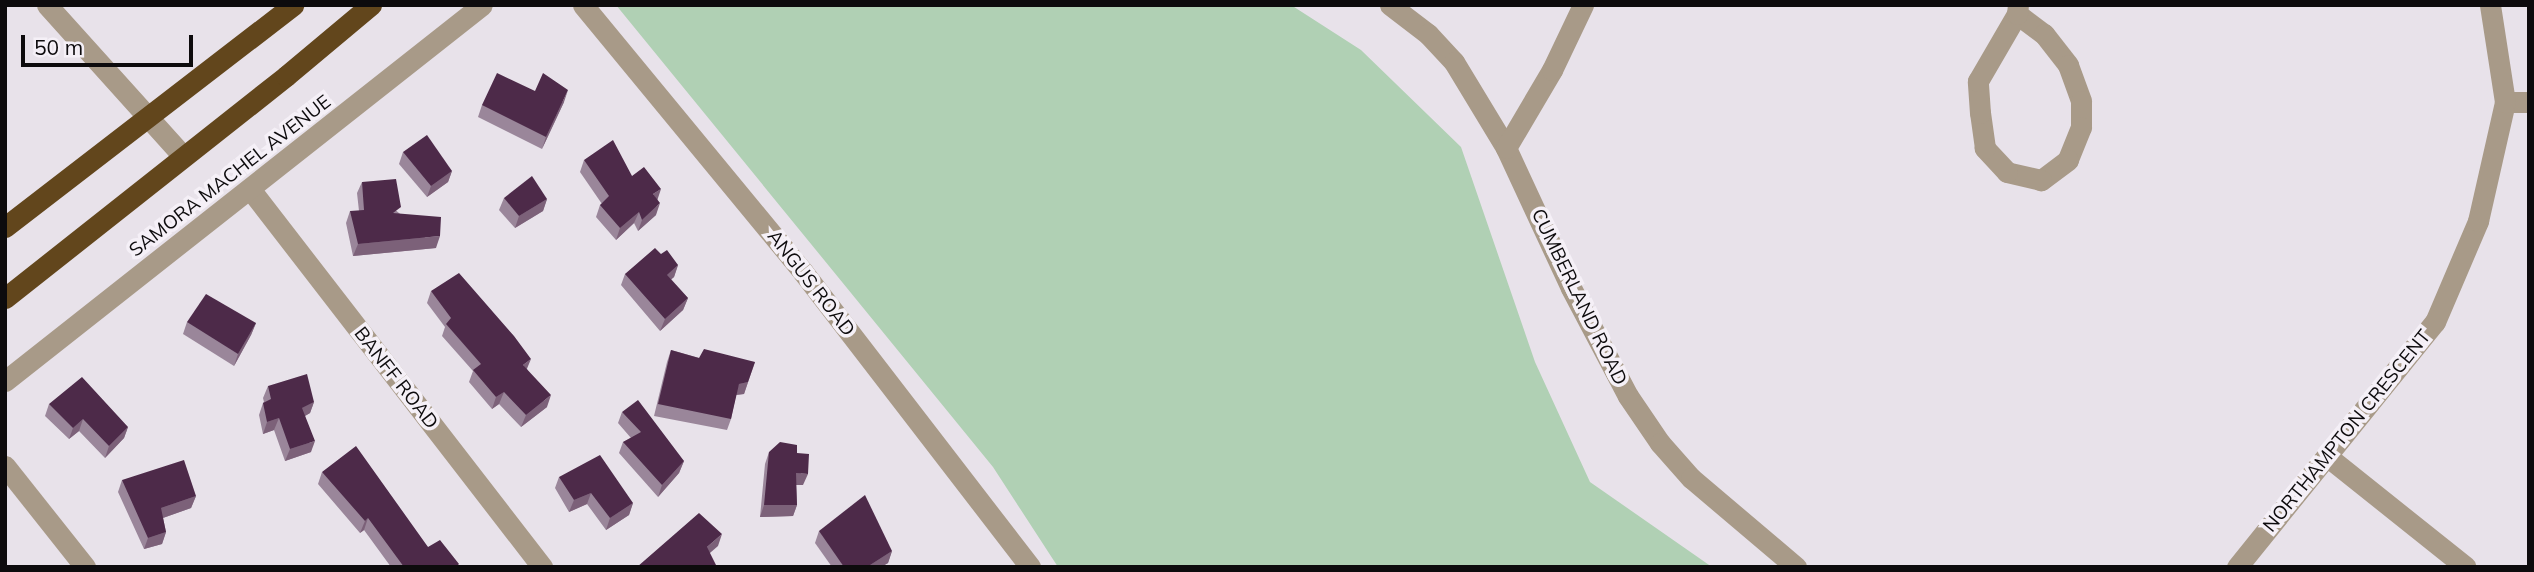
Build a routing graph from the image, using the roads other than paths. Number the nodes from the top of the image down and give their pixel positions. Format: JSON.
{"nodes":[{"id":1,"x":47,"y":5,"type":"edge"},
{"id":2,"x":293,"y":5,"type":"edge"},
{"id":3,"x":371,"y":5,"type":"edge"},
{"id":4,"x":482,"y":5,"type":"edge"},
{"id":5,"x":583,"y":5,"type":"edge"},
{"id":6,"x":1390,"y":5,"type":"edge"},
{"id":7,"x":1583,"y":5,"type":"edge"},
{"id":8,"x":2490,"y":5,"type":"edge"},
{"id":9,"x":2018,"y":10,"type":"edge"},
{"id":10,"x":2505,"y":102,"type":"junction"},
{"id":11,"x":2529,"y":102,"type":"edge"},
{"id":12,"x":146,"y":116,"type":"junction"},
{"id":13,"x":1506,"y":148,"type":"junction"},
{"id":14,"x":183,"y":156,"type":"junction"},
{"id":15,"x":250,"y":189,"type":"junction"},
{"id":16,"x":5,"y":227,"type":"edge"},
{"id":17,"x":5,"y":298,"type":"edge"},
{"id":18,"x":5,"y":382,"type":"edge"},
{"id":19,"x":2328,"y":457,"type":"junction"},
{"id":20,"x":5,"y":466,"type":"edge"},
{"id":21,"x":85,"y":567,"type":"edge"},
{"id":22,"x":542,"y":567,"type":"edge"},
{"id":23,"x":1030,"y":567,"type":"edge"},
{"id":24,"x":1796,"y":567,"type":"edge"},
{"id":25,"x":2237,"y":567,"type":"edge"},
{"id":26,"x":2466,"y":567,"type":"edge"}],
"edges":[{"from":1,"to":12,"type":"street"},
{"from":2,"to":12,"type":"highway"},
{"from":3,"to":14,"type":"highway"},
{"from":4,"to":15,"type":"street","name":"SAMORA MACHEL AVENUE"},
{"from":5,"to":23,"type":"street","name":"ANGUS ROAD"},
{"from":6,"to":13,"type":"street","name":"CUMBERLAND ROAD"},
{"from":7,"to":13,"type":"street"},
{"from":8,"to":10,"type":"street","name":"NORTHAMPTON CRESCENT"},
{"from":9,"to":9,"type":"street"},
{"from":10,"to":11,"type":"street"},
{"from":10,"to":19,"type":"street","name":"NORTHAMPTON CRESCENT"},
{"from":12,"to":14,"type":"street"},
{"from":12,"to":16,"type":"highway"},
{"from":13,"to":24,"type":"street","name":"CUMBERLAND ROAD"},
{"from":14,"to":17,"type":"highway"},
{"from":15,"to":18,"type":"street","name":"SAMORA MACHEL AVENUE"},
{"from":15,"to":22,"type":"street","name":"BANFF ROAD"},
{"from":19,"to":25,"type":"street","name":"NORTHAMPTON CRESCENT"},
{"from":19,"to":26,"type":"street"},
{"from":20,"to":21,"type":"street"}]}
